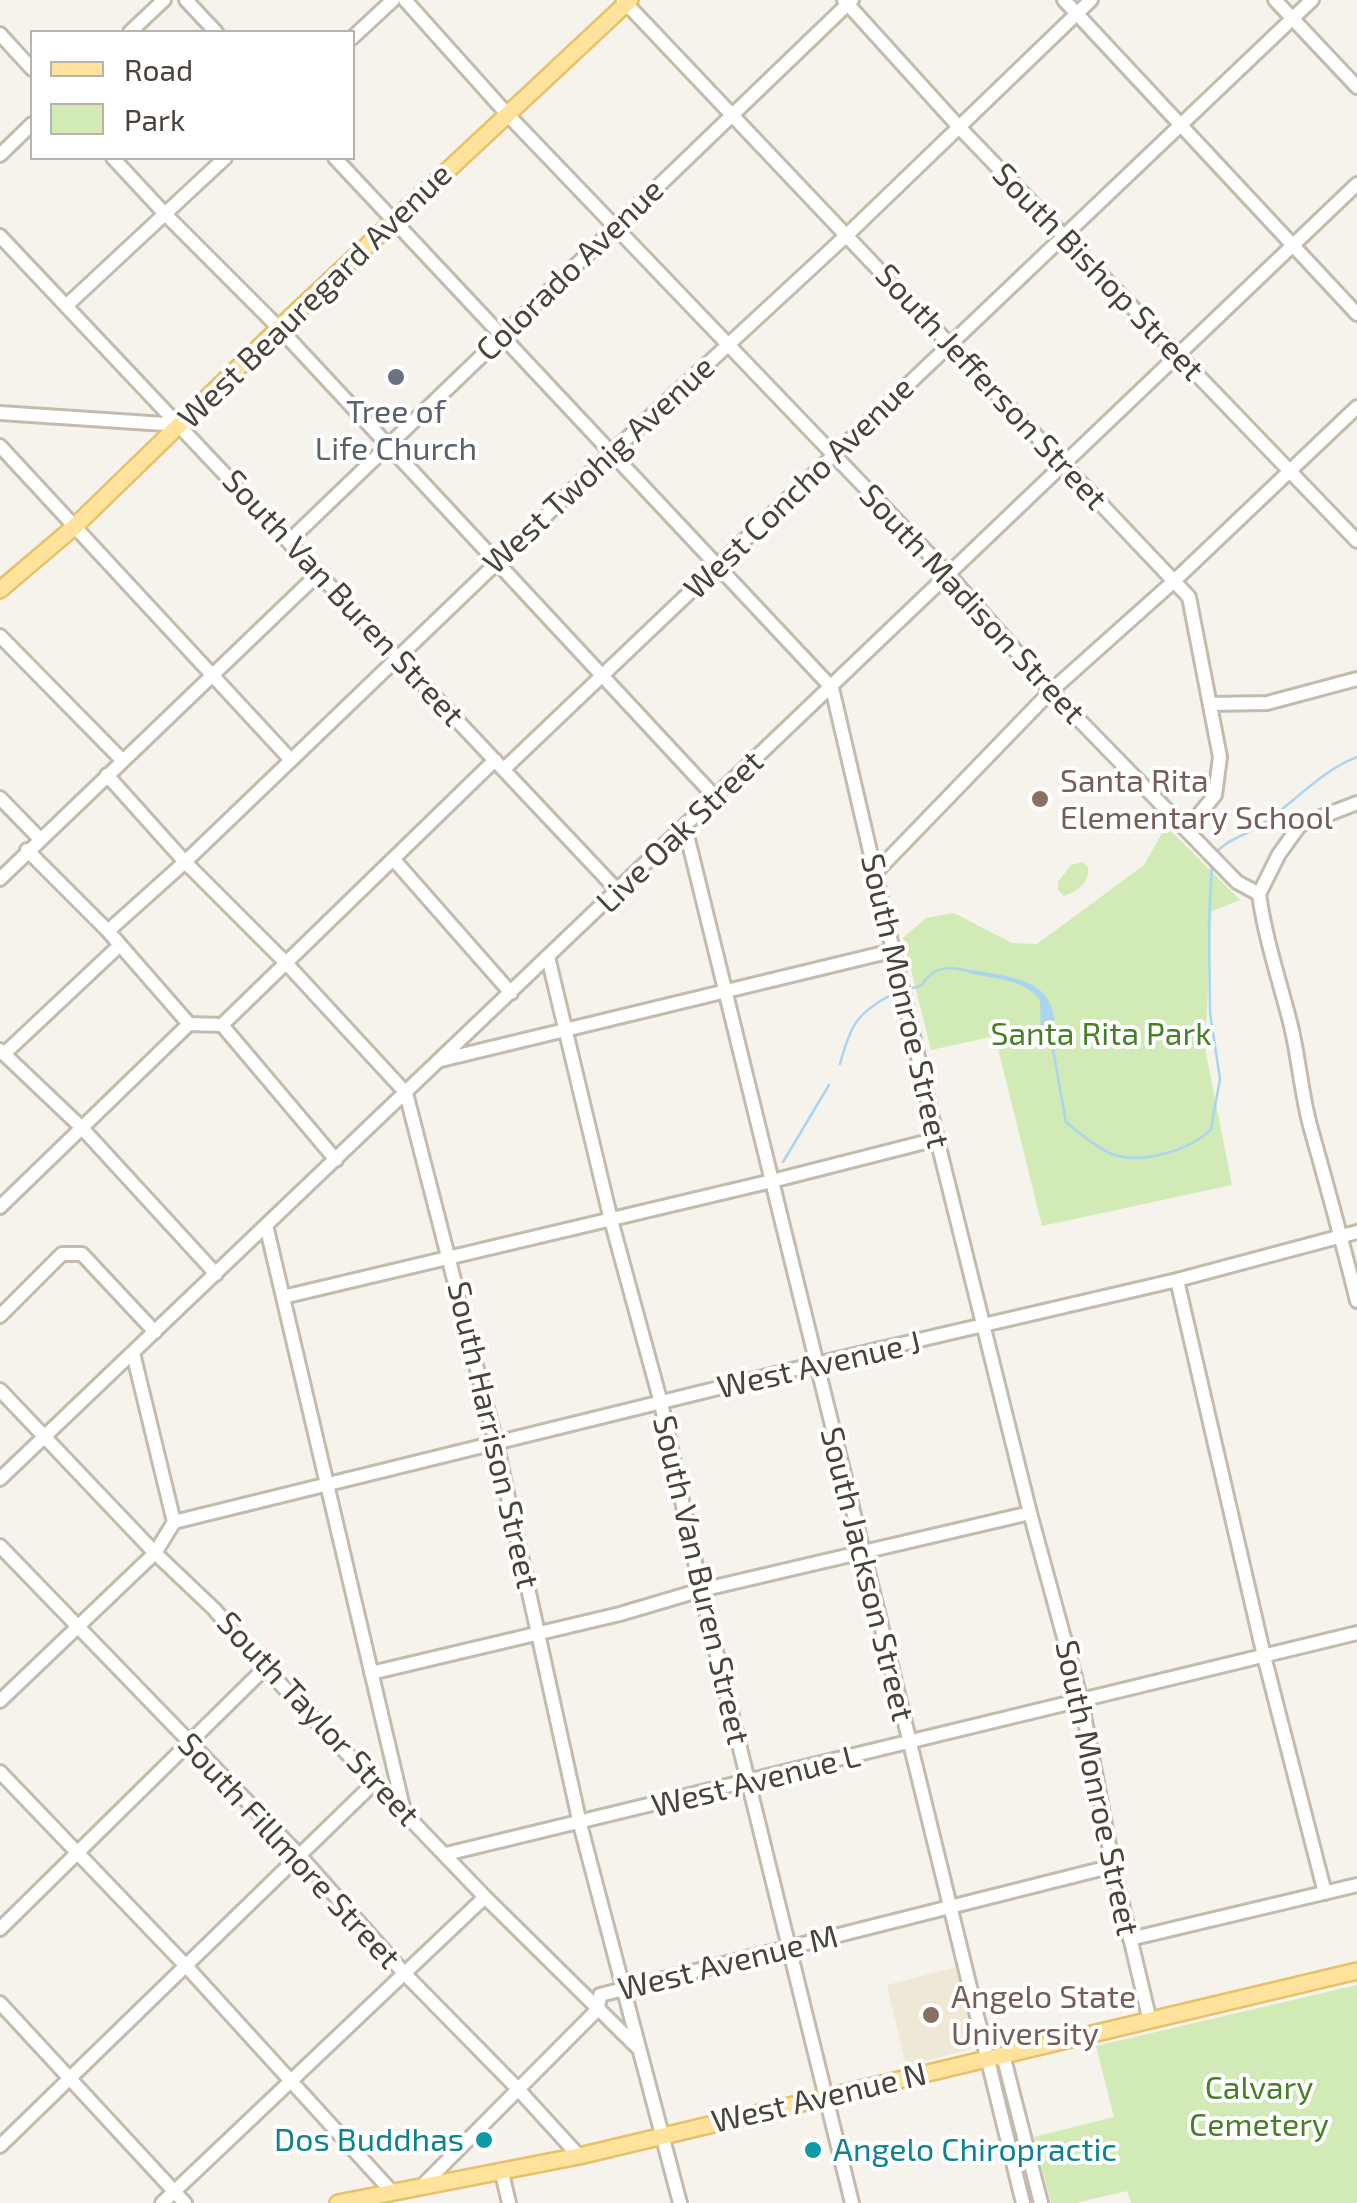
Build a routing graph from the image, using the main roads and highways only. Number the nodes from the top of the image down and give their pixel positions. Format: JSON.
{"nodes":[{"id":1,"x":627,"y":1,"type":"edge"},
{"id":2,"x":0,"y":590,"type":"edge"},
{"id":3,"x":1357,"y":1971,"type":"edge"},
{"id":4,"x":339,"y":2203,"type":"edge"}],
"edges":[{"from":1,"to":2,"type":"main road","name":"West Beauregard Avenue"},
{"from":3,"to":4,"type":"main road","name":"West Avenue N"}]}
